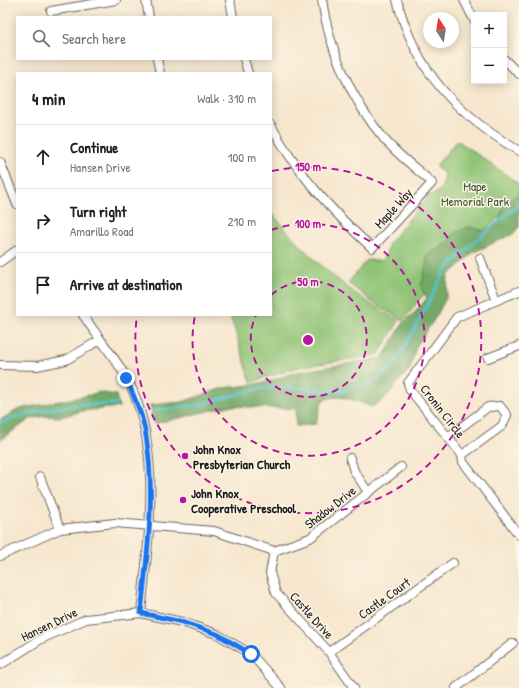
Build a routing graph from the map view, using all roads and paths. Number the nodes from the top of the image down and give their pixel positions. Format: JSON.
{"nodes":[{"id":1,"x":116,"y":0,"type":"edge"},
{"id":2,"x":146,"y":0,"type":"edge"},
{"id":3,"x":230,"y":0,"type":"edge"},
{"id":4,"x":322,"y":0,"type":"edge"},
{"id":5,"x":398,"y":0,"type":"edge"},
{"id":6,"x":464,"y":0,"type":"edge"},
{"id":7,"x":51,"y":11,"type":"dead end"},
{"id":8,"x":471,"y":14,"type":"edge"},
{"id":9,"x":150,"y":16,"type":"edge"},
{"id":10,"x":233,"y":16,"type":"edge"},
{"id":11,"x":158,"y":60,"type":"edge"},
{"id":12,"x":244,"y":60,"type":"edge"},
{"id":13,"x":507,"y":62,"type":"edge"},
{"id":14,"x":160,"y":72,"type":"edge"},
{"id":15,"x":248,"y":72,"type":"edge"},
{"id":16,"x":519,"y":74,"type":"edge"},
{"id":17,"x":272,"y":127,"type":"edge"},
{"id":18,"x":519,"y":151,"type":"edge"},
{"id":19,"x":0,"y":162,"type":"edge"},
{"id":20,"x":16,"y":202,"type":"edge"},
{"id":21,"x":16,"y":251,"type":"edge"},
{"id":22,"x":480,"y":258,"type":"dead end"},
{"id":23,"x":0,"y":262,"type":"edge"},
{"id":24,"x":519,"y":291,"type":"edge"},
{"id":25,"x":496,"y":300,"type":"junction"},
{"id":26,"x":84,"y":316,"type":"edge"},
{"id":27,"x":100,"y":340,"type":"junction"},
{"id":28,"x":519,"y":346,"type":"edge"},
{"id":29,"x":488,"y":358,"type":"dead end"},
{"id":30,"x":0,"y":365,"type":"edge"},
{"id":31,"x":448,"y":437,"type":"junction"},
{"id":32,"x":462,"y":455,"type":"junction"},
{"id":33,"x":350,"y":458,"type":"dead end"},
{"id":34,"x":401,"y":467,"type":"dead end"},
{"id":35,"x":40,"y":477,"type":"dead end"},
{"id":36,"x":368,"y":492,"type":"junction"},
{"id":37,"x":150,"y":525,"type":"junction"},
{"id":38,"x":60,"y":530,"type":"junction"},
{"id":39,"x":519,"y":535,"type":"edge"},
{"id":40,"x":274,"y":551,"type":"junction"},
{"id":41,"x":0,"y":556,"type":"edge"},
{"id":42,"x":453,"y":563,"type":"dead end"},
{"id":43,"x":141,"y":613,"type":"junction"},
{"id":44,"x":513,"y":643,"type":"dead end"},
{"id":45,"x":329,"y":652,"type":"junction"},
{"id":46,"x":0,"y":664,"type":"edge"},
{"id":47,"x":281,"y":688,"type":"edge"},
{"id":48,"x":354,"y":688,"type":"edge"},
{"id":49,"x":456,"y":688,"type":"edge"}],
"edges":[{"from":1,"to":7,"type":"street"},
{"from":2,"to":9,"type":"street"},
{"from":3,"to":10,"type":"street"},
{"from":4,"to":17,"type":"street","name":"Maple Way"},
{"from":5,"to":18,"type":"street"},
{"from":6,"to":8,"type":"street"},
{"from":11,"to":14,"type":"street"},
{"from":12,"to":15,"type":"street"},
{"from":13,"to":16,"type":"street"},
{"from":19,"to":20,"type":"street"},
{"from":21,"to":23,"type":"street"},
{"from":22,"to":25,"type":"street"},
{"from":24,"to":25,"type":"street","name":"Cronin Circle"},
{"from":25,"to":31,"type":"street","name":"Cronin Circle"},
{"from":26,"to":27,"type":"street"},
{"from":27,"to":30,"type":"street"},
{"from":27,"to":37,"type":"street"},
{"from":28,"to":29,"type":"street"},
{"from":31,"to":32,"type":"street","name":"Cronin Circle"},
{"from":31,"to":32,"type":"street"},
{"from":32,"to":39,"type":"street","name":"Cronin Circle"},
{"from":33,"to":36,"type":"street"},
{"from":34,"to":36,"type":"street","name":"Shadow Drive"},
{"from":35,"to":38,"type":"street"},
{"from":36,"to":40,"type":"street","name":"Shadow Drive"},
{"from":37,"to":38,"type":"street"},
{"from":37,"to":40,"type":"street"},
{"from":37,"to":43,"type":"street"},
{"from":38,"to":41,"type":"street"},
{"from":40,"to":45,"type":"street","name":"Castle Drive"},
{"from":42,"to":45,"type":"street","name":"Castle Court"},
{"from":43,"to":46,"type":"street","name":"Hansen Drive"},
{"from":43,"to":47,"type":"street","name":"Hansen Drive"},
{"from":44,"to":49,"type":"street"},
{"from":45,"to":48,"type":"street","name":"Castle Drive"}]}
